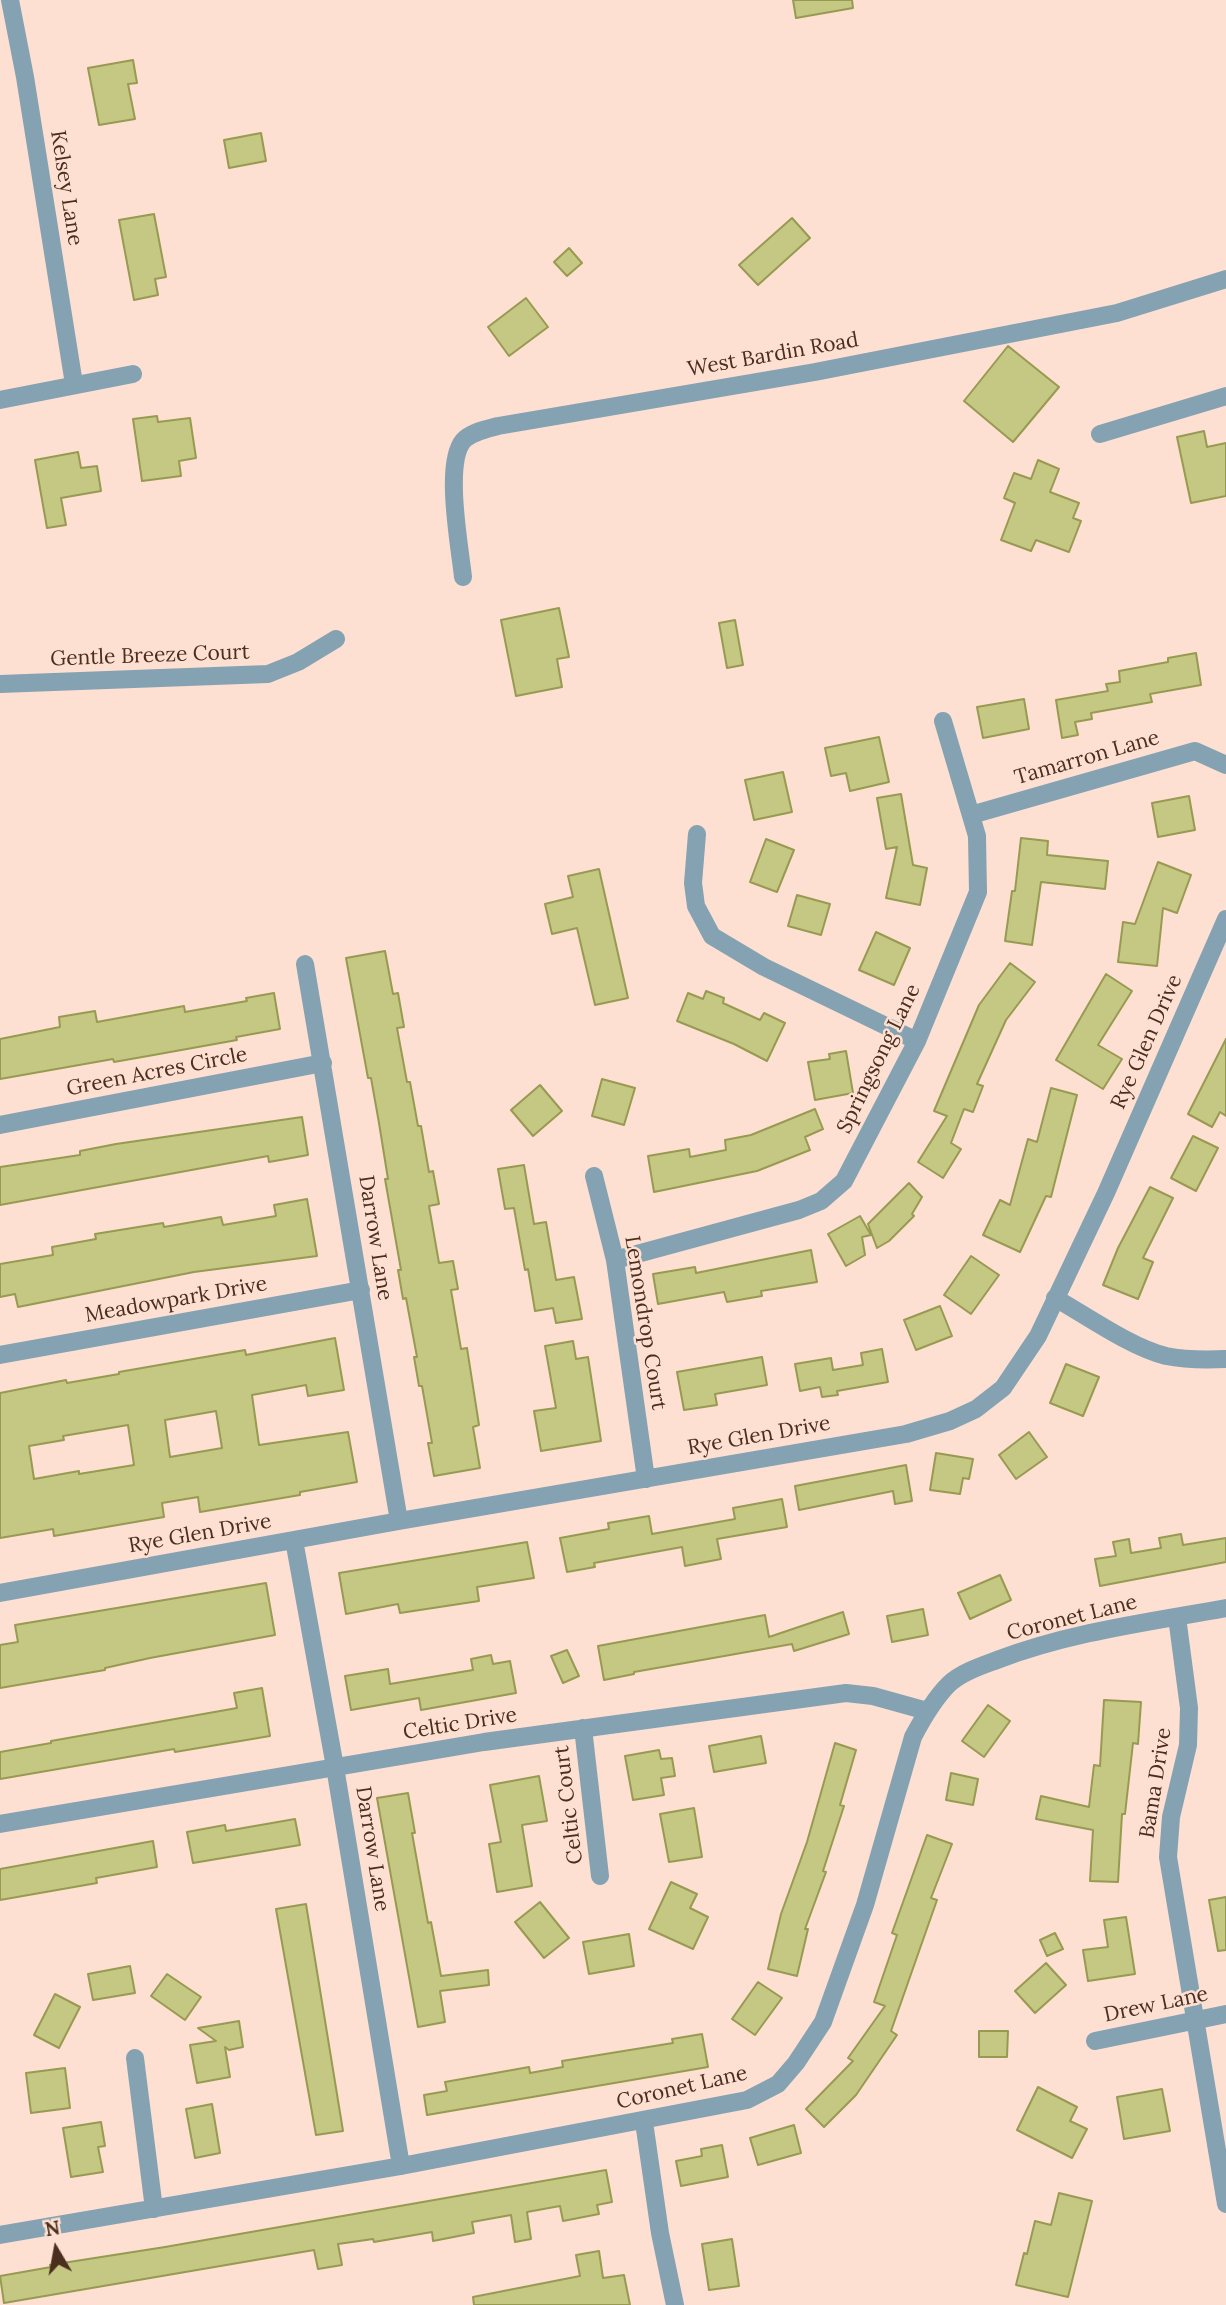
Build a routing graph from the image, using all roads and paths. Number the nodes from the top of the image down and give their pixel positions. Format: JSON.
{"nodes":[{"id":1,"x":10,"y":0,"type":"edge"},
{"id":2,"x":1226,"y":279,"type":"edge"},
{"id":3,"x":133,"y":374,"type":"dead end"},
{"id":4,"x":75,"y":384,"type":"junction"},
{"id":5,"x":1226,"y":396,"type":"edge"},
{"id":6,"x":0,"y":400,"type":"edge"},
{"id":7,"x":1100,"y":433,"type":"dead end"},
{"id":8,"x":463,"y":577,"type":"dead end"},
{"id":9,"x":336,"y":639,"type":"dead end"},
{"id":10,"x":0,"y":684,"type":"edge"},
{"id":11,"x":943,"y":721,"type":"dead end"},
{"id":12,"x":1220,"y":762,"type":"edge"},
{"id":13,"x":971,"y":815,"type":"junction"},
{"id":14,"x":697,"y":834,"type":"dead end"},
{"id":15,"x":1226,"y":919,"type":"edge"},
{"id":16,"x":305,"y":964,"type":"dead end"},
{"id":17,"x":917,"y":1041,"type":"junction"},
{"id":18,"x":323,"y":1063,"type":"junction"},
{"id":19,"x":0,"y":1125,"type":"edge"},
{"id":20,"x":594,"y":1177,"type":"dead end"},
{"id":21,"x":615,"y":1260,"type":"junction"},
{"id":22,"x":361,"y":1290,"type":"junction"},
{"id":23,"x":1055,"y":1298,"type":"junction"},
{"id":24,"x":0,"y":1355,"type":"edge"},
{"id":25,"x":1226,"y":1359,"type":"edge"},
{"id":26,"x":646,"y":1479,"type":"junction"},
{"id":27,"x":399,"y":1521,"type":"junction"},
{"id":28,"x":294,"y":1540,"type":"junction"},
{"id":29,"x":0,"y":1593,"type":"edge"},
{"id":30,"x":1226,"y":1608,"type":"edge"},
{"id":31,"x":1177,"y":1617,"type":"junction"},
{"id":32,"x":927,"y":1711,"type":"junction"},
{"id":33,"x":583,"y":1728,"type":"junction"},
{"id":34,"x":335,"y":1767,"type":"junction"},
{"id":35,"x":0,"y":1824,"type":"edge"},
{"id":36,"x":600,"y":1876,"type":"dead end"},
{"id":37,"x":1226,"y":2014,"type":"edge"},
{"id":38,"x":1195,"y":2020,"type":"junction"},
{"id":39,"x":1095,"y":2041,"type":"dead end"},
{"id":40,"x":135,"y":2058,"type":"dead end"},
{"id":41,"x":644,"y":2122,"type":"junction"},
{"id":42,"x":401,"y":2166,"type":"junction"},
{"id":43,"x":1226,"y":2204,"type":"edge"},
{"id":44,"x":154,"y":2210,"type":"junction"},
{"id":45,"x":0,"y":2235,"type":"edge"},
{"id":46,"x":675,"y":2305,"type":"edge"}],
"edges":[{"from":1,"to":4,"type":"street","name":"Kelsey Lane"},
{"from":2,"to":8,"type":"street","name":"West Bardin Road"},
{"from":3,"to":4,"type":"street"},
{"from":4,"to":6,"type":"street"},
{"from":5,"to":7,"type":"street"},
{"from":9,"to":10,"type":"street","name":"Gentle Breeze Court"},
{"from":11,"to":13,"type":"street","name":"Springsong Lane"},
{"from":12,"to":13,"type":"street","name":"Tamarron Lane"},
{"from":13,"to":17,"type":"street","name":"Springsong Lane"},
{"from":14,"to":17,"type":"street"},
{"from":15,"to":23,"type":"street","name":"Rye Glen Drive"},
{"from":16,"to":18,"type":"street","name":"Darrow Lane"},
{"from":17,"to":21,"type":"street","name":"Springsong Lane"},
{"from":18,"to":19,"type":"street","name":"Green Acres Circle"},
{"from":18,"to":22,"type":"street","name":"Darrow Lane"},
{"from":20,"to":21,"type":"street","name":"Lemondrop Court"},
{"from":21,"to":26,"type":"street","name":"Lemondrop Court"},
{"from":22,"to":24,"type":"street","name":"Meadowpark Drive"},
{"from":22,"to":27,"type":"street","name":"Darrow Lane"},
{"from":23,"to":25,"type":"street"},
{"from":23,"to":26,"type":"street","name":"Rye Glen Drive"},
{"from":26,"to":27,"type":"street","name":"Rye Glen Drive"},
{"from":27,"to":28,"type":"street","name":"Rye Glen Drive"},
{"from":28,"to":29,"type":"street","name":"Rye Glen Drive"},
{"from":28,"to":34,"type":"street","name":"Darrow Lane"},
{"from":30,"to":31,"type":"street","name":"Coronet Lane"},
{"from":31,"to":32,"type":"street","name":"Coronet Lane"},
{"from":31,"to":38,"type":"street","name":"Bama Drive"},
{"from":32,"to":33,"type":"street","name":"Celtic Drive"},
{"from":32,"to":41,"type":"street","name":"Coronet Lane"},
{"from":33,"to":34,"type":"street","name":"Celtic Drive"},
{"from":33,"to":36,"type":"street","name":"Celtic Court"},
{"from":34,"to":35,"type":"street","name":"Celtic Drive"},
{"from":34,"to":42,"type":"street","name":"Darrow Lane"},
{"from":37,"to":38,"type":"street","name":"Drew Lane"},
{"from":38,"to":39,"type":"street","name":"Drew Lane"},
{"from":38,"to":43,"type":"street","name":"Bama Drive"},
{"from":40,"to":44,"type":"street"},
{"from":41,"to":42,"type":"street","name":"Coronet Lane"},
{"from":41,"to":46,"type":"street"},
{"from":42,"to":44,"type":"street","name":"Coronet Lane"},
{"from":44,"to":45,"type":"street","name":"Coronet Lane"}]}
